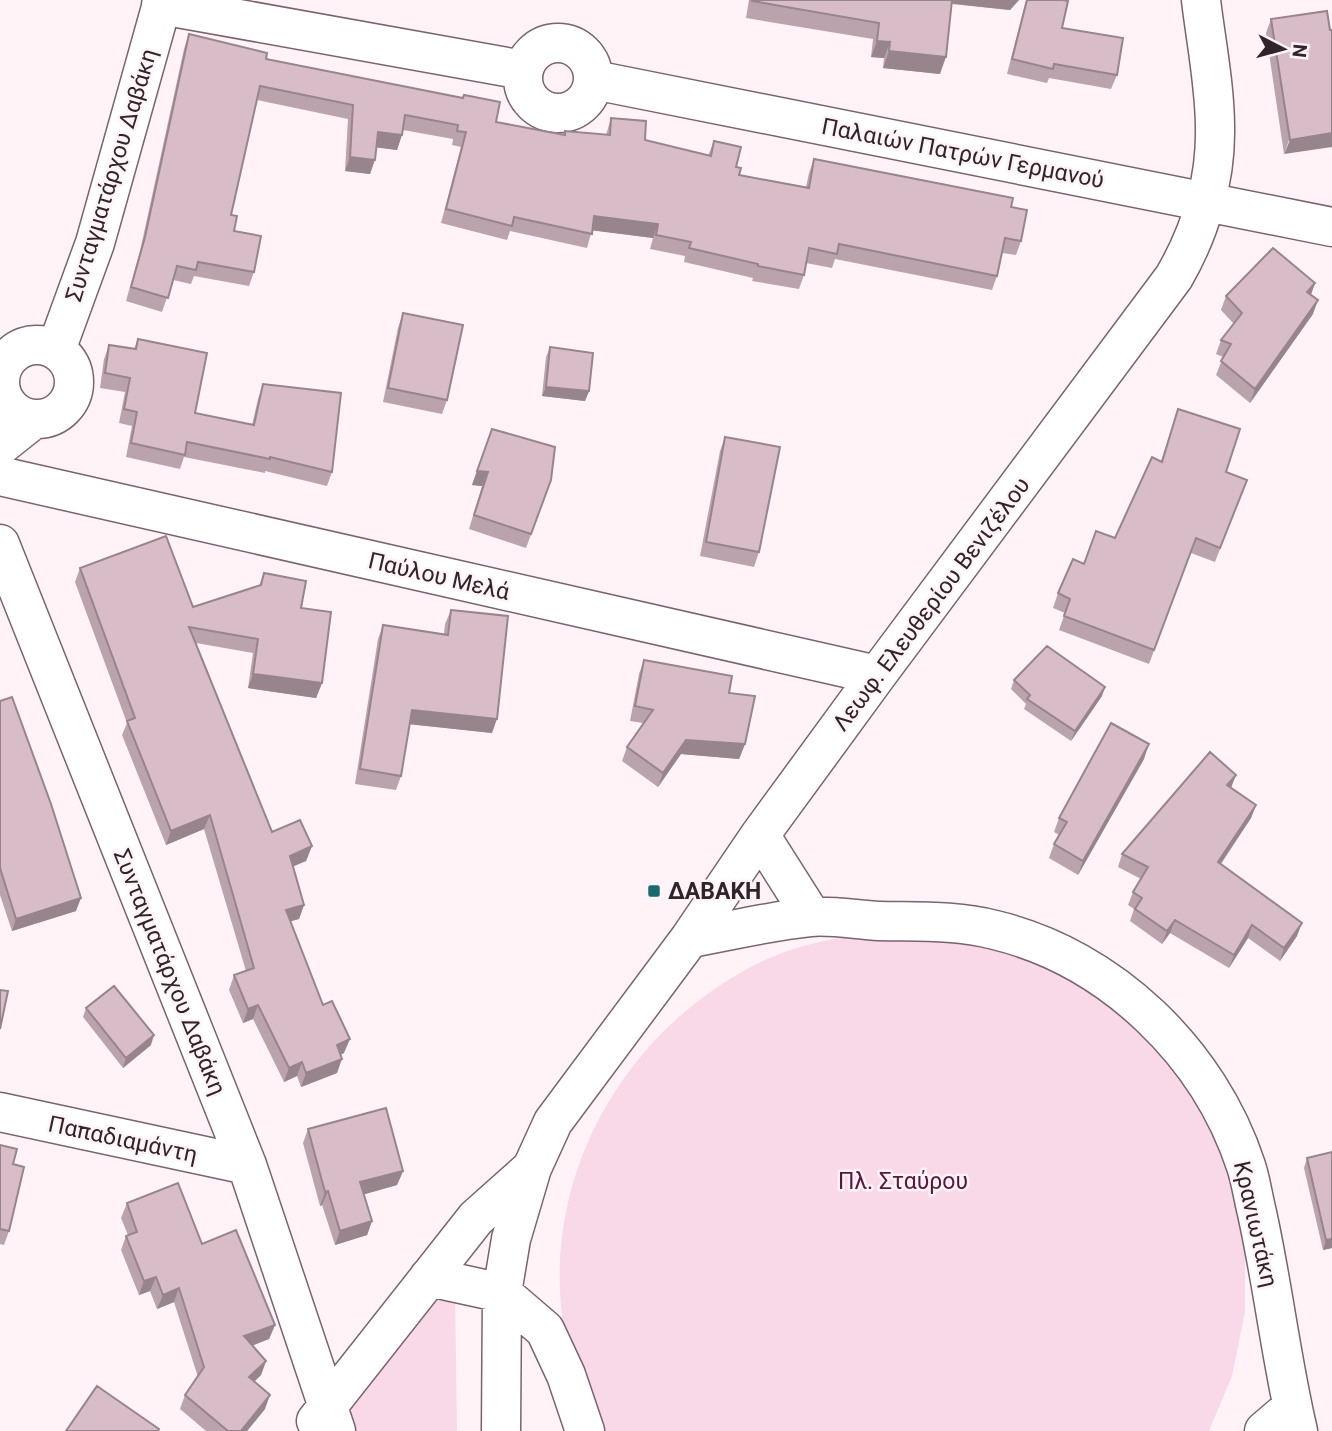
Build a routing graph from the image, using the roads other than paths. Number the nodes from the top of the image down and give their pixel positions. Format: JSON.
{"nodes":[{"id":1,"x":1201,"y":0,"type":"edge"},
{"id":2,"x":162,"y":2,"type":"edge"},
{"id":3,"x":523,"y":70,"type":"junction"},
{"id":4,"x":594,"y":80,"type":"junction"},
{"id":5,"x":1206,"y":201,"type":"junction"},
{"id":6,"x":1332,"y":227,"type":"edge"},
{"id":7,"x":56,"y":350,"type":"junction"},
{"id":8,"x":34,"y":419,"type":"junction"},
{"id":9,"x":0,"y":446,"type":"edge"},
{"id":10,"x":0,"y":476,"type":"edge"},
{"id":11,"x":0,"y":544,"type":"edge"},
{"id":12,"x":877,"y":675,"type":"junction"},
{"id":13,"x":761,"y":835,"type":"junction"},
{"id":14,"x":812,"y":917,"type":"junction"},
{"id":15,"x":691,"y":938,"type":"junction"},
{"id":16,"x":0,"y":1112,"type":"edge"},
{"id":17,"x":247,"y":1165,"type":"junction"},
{"id":18,"x":532,"y":1168,"type":"junction"},
{"id":19,"x":429,"y":1277,"type":"junction"},
{"id":20,"x":502,"y":1293,"type":"junction"},
{"id":21,"x":1295,"y":1419,"type":"edge"},
{"id":22,"x":324,"y":1422,"type":"edge"},
{"id":23,"x":501,"y":1431,"type":"edge"},
{"id":24,"x":585,"y":1431,"type":"edge"},
{"id":25,"x":1264,"y":1431,"type":"edge"}],
"edges":[{"from":1,"to":5,"type":"street","name":"Λεωφ. Ελευθερίου Βενιζέλου"},
{"from":2,"to":3,"type":"street"},
{"from":2,"to":7,"type":"street","name":"Συνταγματάρχου Δαβάκη"},
{"from":3,"to":4,"type":"street"},
{"from":3,"to":4,"type":"street"},
{"from":4,"to":5,"type":"street","name":"Παλαιών Πατρών Γερμανού"},
{"from":5,"to":6,"type":"street","name":"Παλαιών Πατρών Γερμανού"},
{"from":5,"to":12,"type":"street","name":"Λεωφ. Ελευθερίου Βενιζέλου"},
{"from":7,"to":8,"type":"street"},
{"from":7,"to":8,"type":"street"},
{"from":8,"to":9,"type":"street"},
{"from":10,"to":12,"type":"street","name":"Παύλου Μελά"},
{"from":11,"to":17,"type":"street","name":"Συνταγματάρχου Δαβάκη"},
{"from":12,"to":13,"type":"street","name":"Λεωφ. Ελευθερίου Βενιζέλου"},
{"from":13,"to":14,"type":"street"},
{"from":13,"to":15,"type":"street","name":"Λεωφ. Ελευθερίου Βενιζέλου"},
{"from":14,"to":15,"type":"street","name":"Κρανιωτάκη"},
{"from":14,"to":21,"type":"street","name":"Κρανιωτάκη"},
{"from":15,"to":18,"type":"street","name":"Λεωφ. Ελευθερίου Βενιζέλου"},
{"from":16,"to":17,"type":"street","name":"Παπαδιαμάντη"},
{"from":17,"to":22,"type":"street","name":"Συνταγματάρχου Δαβάκη"},
{"from":18,"to":19,"type":"street","name":"Λεωφ. Ελευθερίου Βενιζέλου"},
{"from":18,"to":20,"type":"street","name":"Λεωφ. Ελευθερίου Βενιζέλου"},
{"from":19,"to":20,"type":"street"},
{"from":19,"to":22,"type":"street","name":"Λεωφ. Ελευθερίου Βενιζέλου"},
{"from":20,"to":23,"type":"street","name":"Λεωφ. Ελευθερίου Βενιζέλου"},
{"from":20,"to":24,"type":"street"},
{"from":21,"to":25,"type":"street","name":"Κρανιωτάκη"}]}
